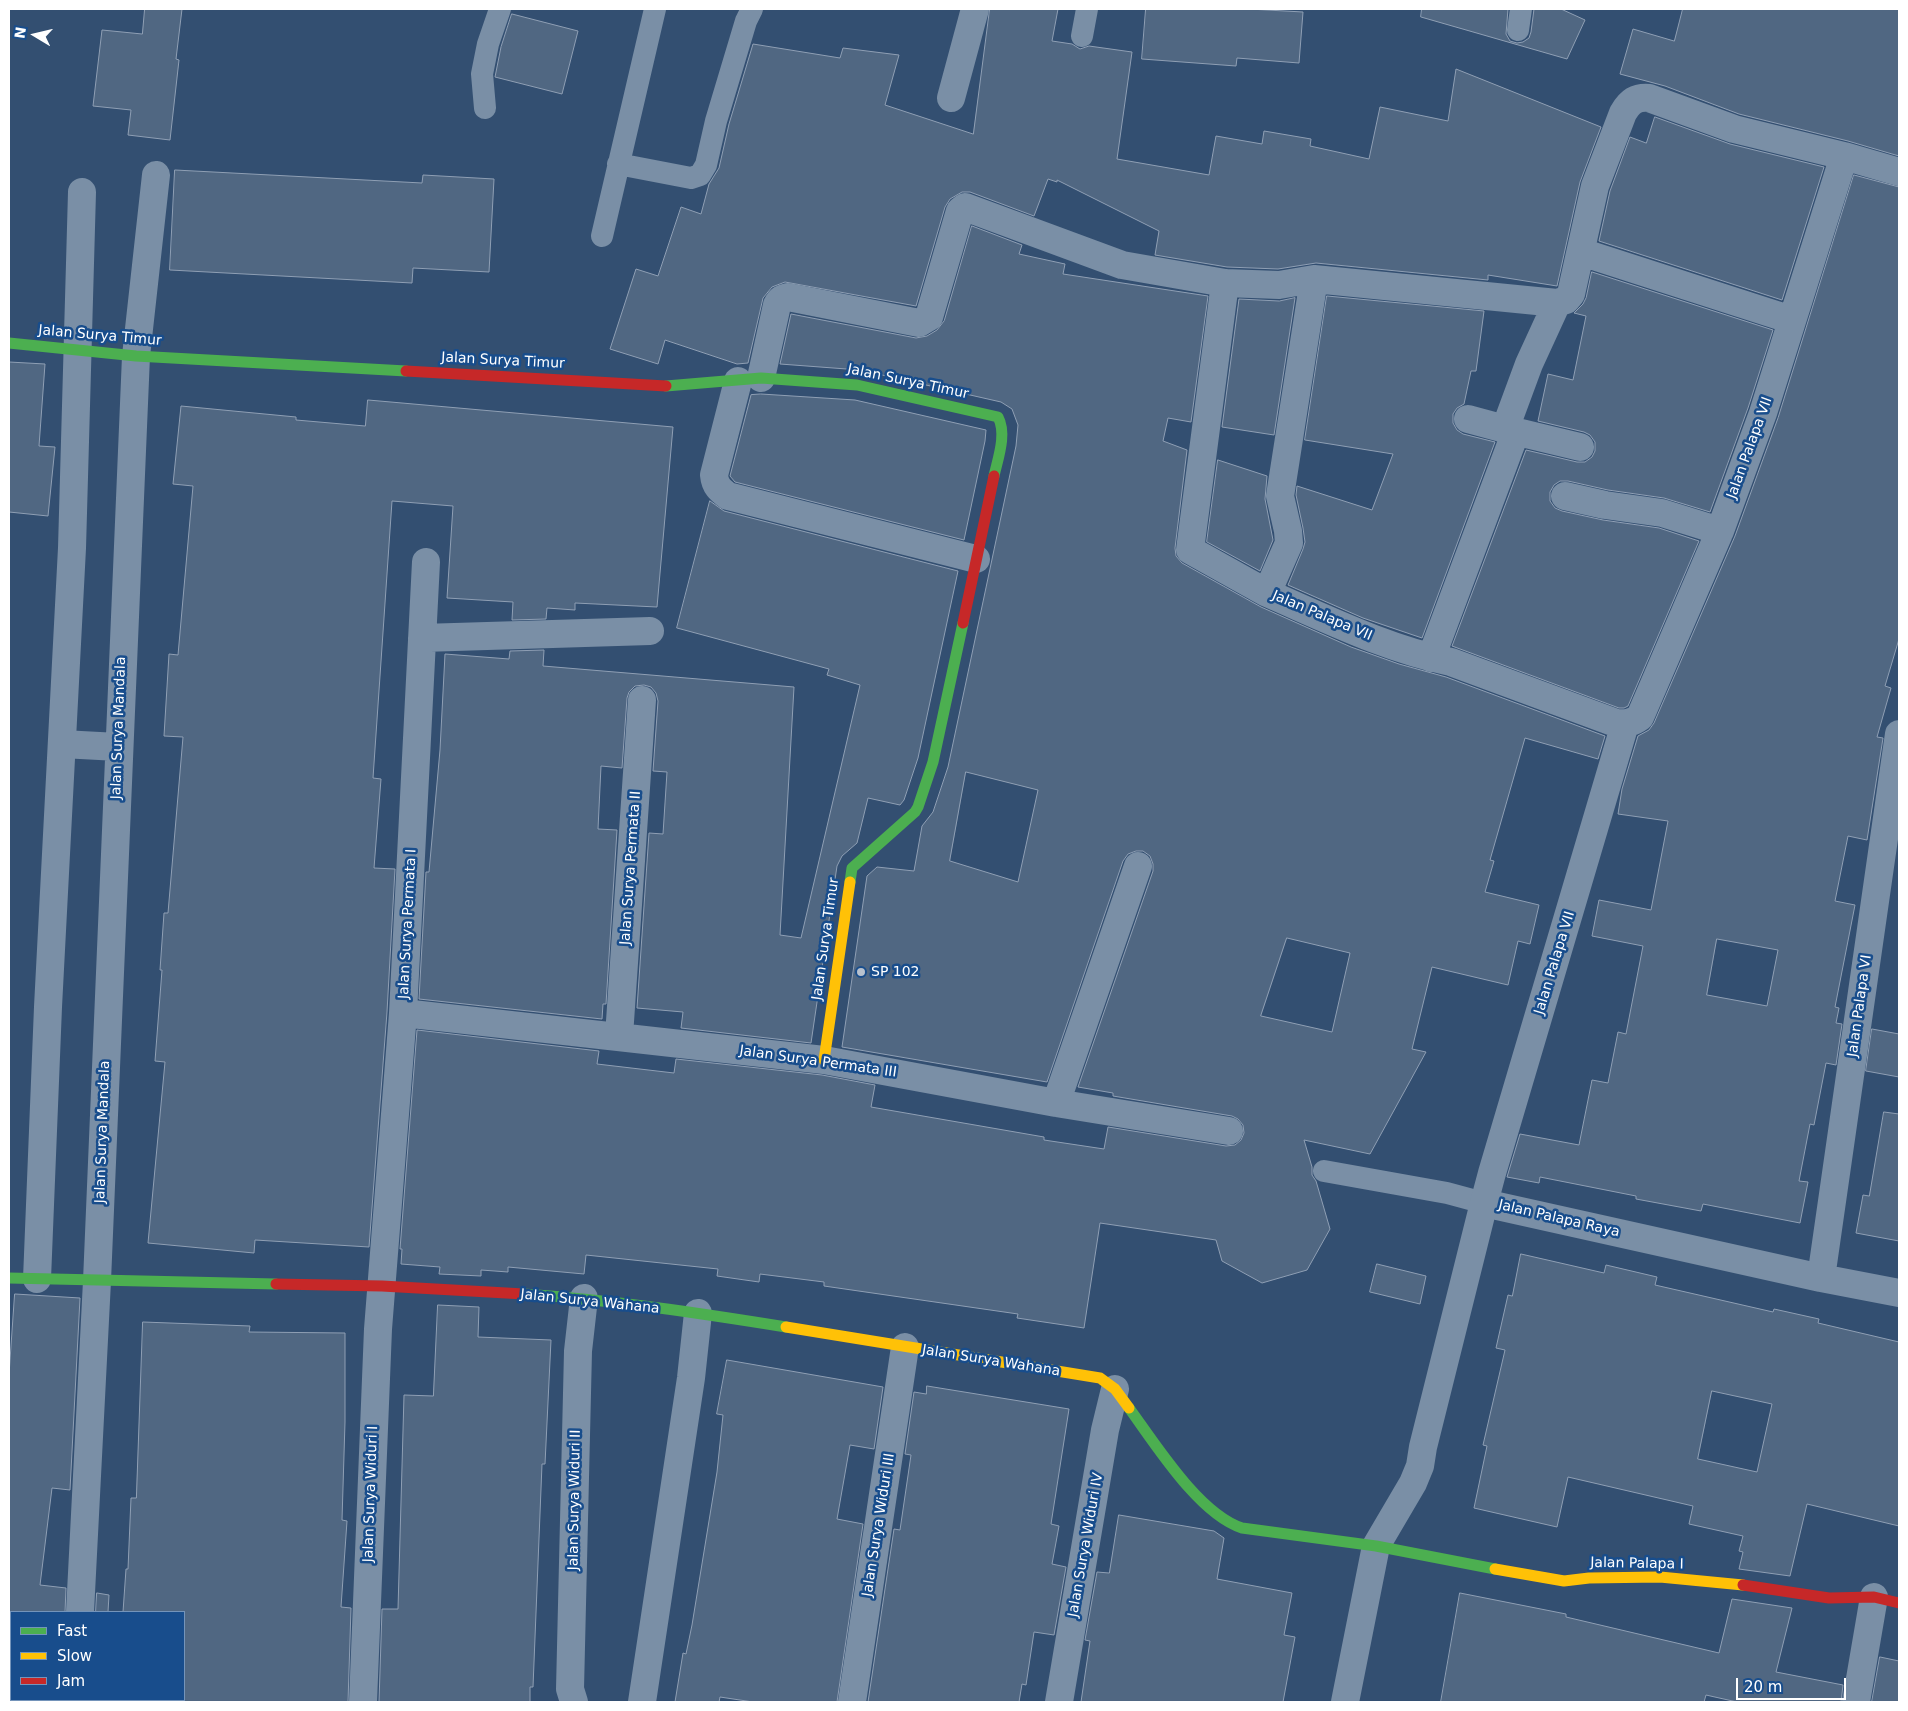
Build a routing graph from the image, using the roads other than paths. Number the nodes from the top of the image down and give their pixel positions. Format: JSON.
{"nodes":[{"id":1,"x":500,"y":9,"type":"edge"},
{"id":2,"x":655,"y":9,"type":"edge"},
{"id":3,"x":752,"y":9,"type":"edge"},
{"id":4,"x":975,"y":9,"type":"edge"},
{"id":5,"x":1087,"y":9,"type":"edge"},
{"id":6,"x":1082,"y":36,"type":"dead end"},
{"id":7,"x":951,"y":98,"type":"dead end"},
{"id":8,"x":485,"y":108,"type":"dead end"},
{"id":9,"x":1844,"y":156,"type":"junction"},
{"id":10,"x":618,"y":164,"type":"junction"},
{"id":11,"x":1899,"y":172,"type":"edge"},
{"id":12,"x":156,"y":175,"type":"dead end"},
{"id":13,"x":82,"y":192,"type":"dead end"},
{"id":14,"x":602,"y":236,"type":"dead end"},
{"id":15,"x":1580,"y":252,"type":"junction"},
{"id":16,"x":1314,"y":278,"type":"junction"},
{"id":17,"x":1224,"y":283,"type":"junction"},
{"id":18,"x":1557,"y":303,"type":"junction"},
{"id":19,"x":1792,"y":320,"type":"junction"},
{"id":20,"x":9,"y":343,"type":"edge"},
{"id":21,"x":78,"y":350,"type":"junction"},
{"id":22,"x":136,"y":356,"type":"junction"},
{"id":23,"x":750,"y":380,"type":"junction"},
{"id":24,"x":1468,"y":419,"type":"dead end"},
{"id":25,"x":1511,"y":430,"type":"junction"},
{"id":26,"x":1580,"y":447,"type":"dead end"},
{"id":27,"x":1565,"y":496,"type":"dead end"},
{"id":28,"x":1720,"y":531,"type":"junction"},
{"id":29,"x":976,"y":559,"type":"junction"},
{"id":30,"x":426,"y":562,"type":"dead end"},
{"id":31,"x":1267,"y":593,"type":"junction"},
{"id":32,"x":650,"y":631,"type":"dead end"},
{"id":33,"x":422,"y":638,"type":"junction"},
{"id":34,"x":1431,"y":658,"type":"junction"},
{"id":35,"x":642,"y":700,"type":"dead end"},
{"id":36,"x":1625,"y":724,"type":"junction"},
{"id":37,"x":1899,"y":734,"type":"edge"},
{"id":38,"x":62,"y":744,"type":"junction"},
{"id":39,"x":118,"y":747,"type":"junction"},
{"id":40,"x":1138,"y":866,"type":"dead end"},
{"id":41,"x":404,"y":1013,"type":"junction"},
{"id":42,"x":619,"y":1036,"type":"junction"},
{"id":43,"x":824,"y":1060,"type":"junction"},
{"id":44,"x":1056,"y":1102,"type":"junction"},
{"id":45,"x":1229,"y":1131,"type":"dead end"},
{"id":46,"x":1324,"y":1171,"type":"dead end"},
{"id":47,"x":1484,"y":1203,"type":"junction"},
{"id":48,"x":9,"y":1278,"type":"edge"},
{"id":49,"x":1821,"y":1278,"type":"junction"},
{"id":50,"x":37,"y":1279,"type":"junction"},
{"id":51,"x":97,"y":1281,"type":"junction"},
{"id":52,"x":382,"y":1286,"type":"junction"},
{"id":53,"x":1899,"y":1293,"type":"edge"},
{"id":54,"x":584,"y":1298,"type":"junction"},
{"id":55,"x":698,"y":1313,"type":"junction"},
{"id":56,"x":905,"y":1347,"type":"junction"},
{"id":57,"x":1115,"y":1388,"type":"junction"},
{"id":58,"x":1376,"y":1546,"type":"junction"},
{"id":59,"x":1887,"y":1600,"type":"edge"},
{"id":60,"x":80,"y":1611,"type":"edge"},
{"id":61,"x":363,"y":1702,"type":"edge"},
{"id":62,"x":574,"y":1702,"type":"edge"},
{"id":63,"x":642,"y":1702,"type":"edge"},
{"id":64,"x":852,"y":1702,"type":"edge"},
{"id":65,"x":1059,"y":1702,"type":"edge"},
{"id":66,"x":1345,"y":1702,"type":"edge"},
{"id":67,"x":1856,"y":1702,"type":"edge"}],
"edges":[{"from":1,"to":8,"type":"lane"},
{"from":2,"to":10,"type":"lane"},
{"from":3,"to":10,"type":"lane"},
{"from":4,"to":7,"type":"street"},
{"from":5,"to":6,"type":"lane"},
{"from":9,"to":11,"type":"street"},
{"from":9,"to":15,"type":"street"},
{"from":9,"to":19,"type":"street","name":"Jalan Palapa VII"},
{"from":10,"to":14,"type":"lane"},
{"from":12,"to":22,"type":"street","name":"Jalan Surya Mandala"},
{"from":13,"to":21,"type":"street"},
{"from":15,"to":18,"type":"street"},
{"from":15,"to":19,"type":"street"},
{"from":16,"to":17,"type":"street"},
{"from":16,"to":18,"type":"street"},
{"from":16,"to":31,"type":"street","name":"Jalan Palapa VII"},
{"from":17,"to":23,"type":"street"},
{"from":17,"to":31,"type":"street"},
{"from":18,"to":25,"type":"street"},
{"from":19,"to":28,"type":"street","name":"Jalan Palapa VII"},
{"from":20,"to":21,"type":"street","name":"Jalan Surya Timur"},
{"from":21,"to":22,"type":"street","name":"Jalan Surya Timur"},
{"from":21,"to":38,"type":"street"},
{"from":22,"to":23,"type":"street","name":"Jalan Surya Timur"},
{"from":22,"to":39,"type":"street","name":"Jalan Surya Mandala"},
{"from":23,"to":29,"type":"street"},
{"from":23,"to":29,"type":"street","name":"Jalan Surya Timur"},
{"from":24,"to":25,"type":"street"},
{"from":25,"to":26,"type":"street"},
{"from":25,"to":34,"type":"street"},
{"from":27,"to":28,"type":"street"},
{"from":28,"to":36,"type":"street","name":"Jalan Palapa VII"},
{"from":29,"to":43,"type":"street","name":"Jalan Surya Timur"},
{"from":30,"to":33,"type":"street","name":"Jalan Surya Permata I"},
{"from":31,"to":34,"type":"street","name":"Jalan Palapa VII"},
{"from":32,"to":33,"type":"street"},
{"from":33,"to":41,"type":"street","name":"Jalan Surya Permata I"},
{"from":34,"to":36,"type":"street","name":"Jalan Palapa VII"},
{"from":35,"to":42,"type":"street","name":"Jalan Surya Permata II"},
{"from":36,"to":47,"type":"street","name":"Jalan Palapa VII"},
{"from":37,"to":49,"type":"street","name":"Jalan Palapa VI"},
{"from":38,"to":39,"type":"street"},
{"from":38,"to":50,"type":"street"},
{"from":39,"to":51,"type":"street","name":"Jalan Surya Mandala"},
{"from":40,"to":44,"type":"street"},
{"from":41,"to":42,"type":"street","name":"Jalan Surya Permata III"},
{"from":41,"to":52,"type":"street","name":"Jalan Surya Permata I"},
{"from":42,"to":43,"type":"street","name":"Jalan Surya Permata III"},
{"from":43,"to":44,"type":"street","name":"Jalan Surya Permata III"},
{"from":44,"to":45,"type":"street","name":"Jalan Surya Permata III"},
{"from":46,"to":47,"type":"lane"},
{"from":47,"to":49,"type":"street","name":"Jalan Palapa Raya"},
{"from":47,"to":58,"type":"street","name":"Jalan Palapa Raya"},
{"from":48,"to":50,"type":"street"},
{"from":49,"to":53,"type":"street","name":"Jalan Palapa Raya"},
{"from":50,"to":51,"type":"street"},
{"from":51,"to":52,"type":"street"},
{"from":51,"to":60,"type":"street","name":"Jalan Surya Mandala"},
{"from":52,"to":54,"type":"street","name":"Jalan Surya Wahana"},
{"from":52,"to":61,"type":"street","name":"Jalan Surya Widuri I"},
{"from":54,"to":55,"type":"street","name":"Jalan Surya Wahana"},
{"from":54,"to":62,"type":"street","name":"Jalan Surya Widuri II"},
{"from":55,"to":56,"type":"street","name":"Jalan Surya Wahana"},
{"from":55,"to":63,"type":"street"},
{"from":56,"to":57,"type":"street","name":"Jalan Surya Wahana"},
{"from":56,"to":64,"type":"street","name":"Jalan Surya Widuri III"},
{"from":57,"to":58,"type":"street","name":"Jalan Surya Wahana"},
{"from":57,"to":65,"type":"street","name":"Jalan Surya Widuri IV"},
{"from":58,"to":59,"type":"street","name":"Jalan Palapa I"},
{"from":58,"to":66,"type":"street"},
{"from":59,"to":67,"type":"street"}]}
